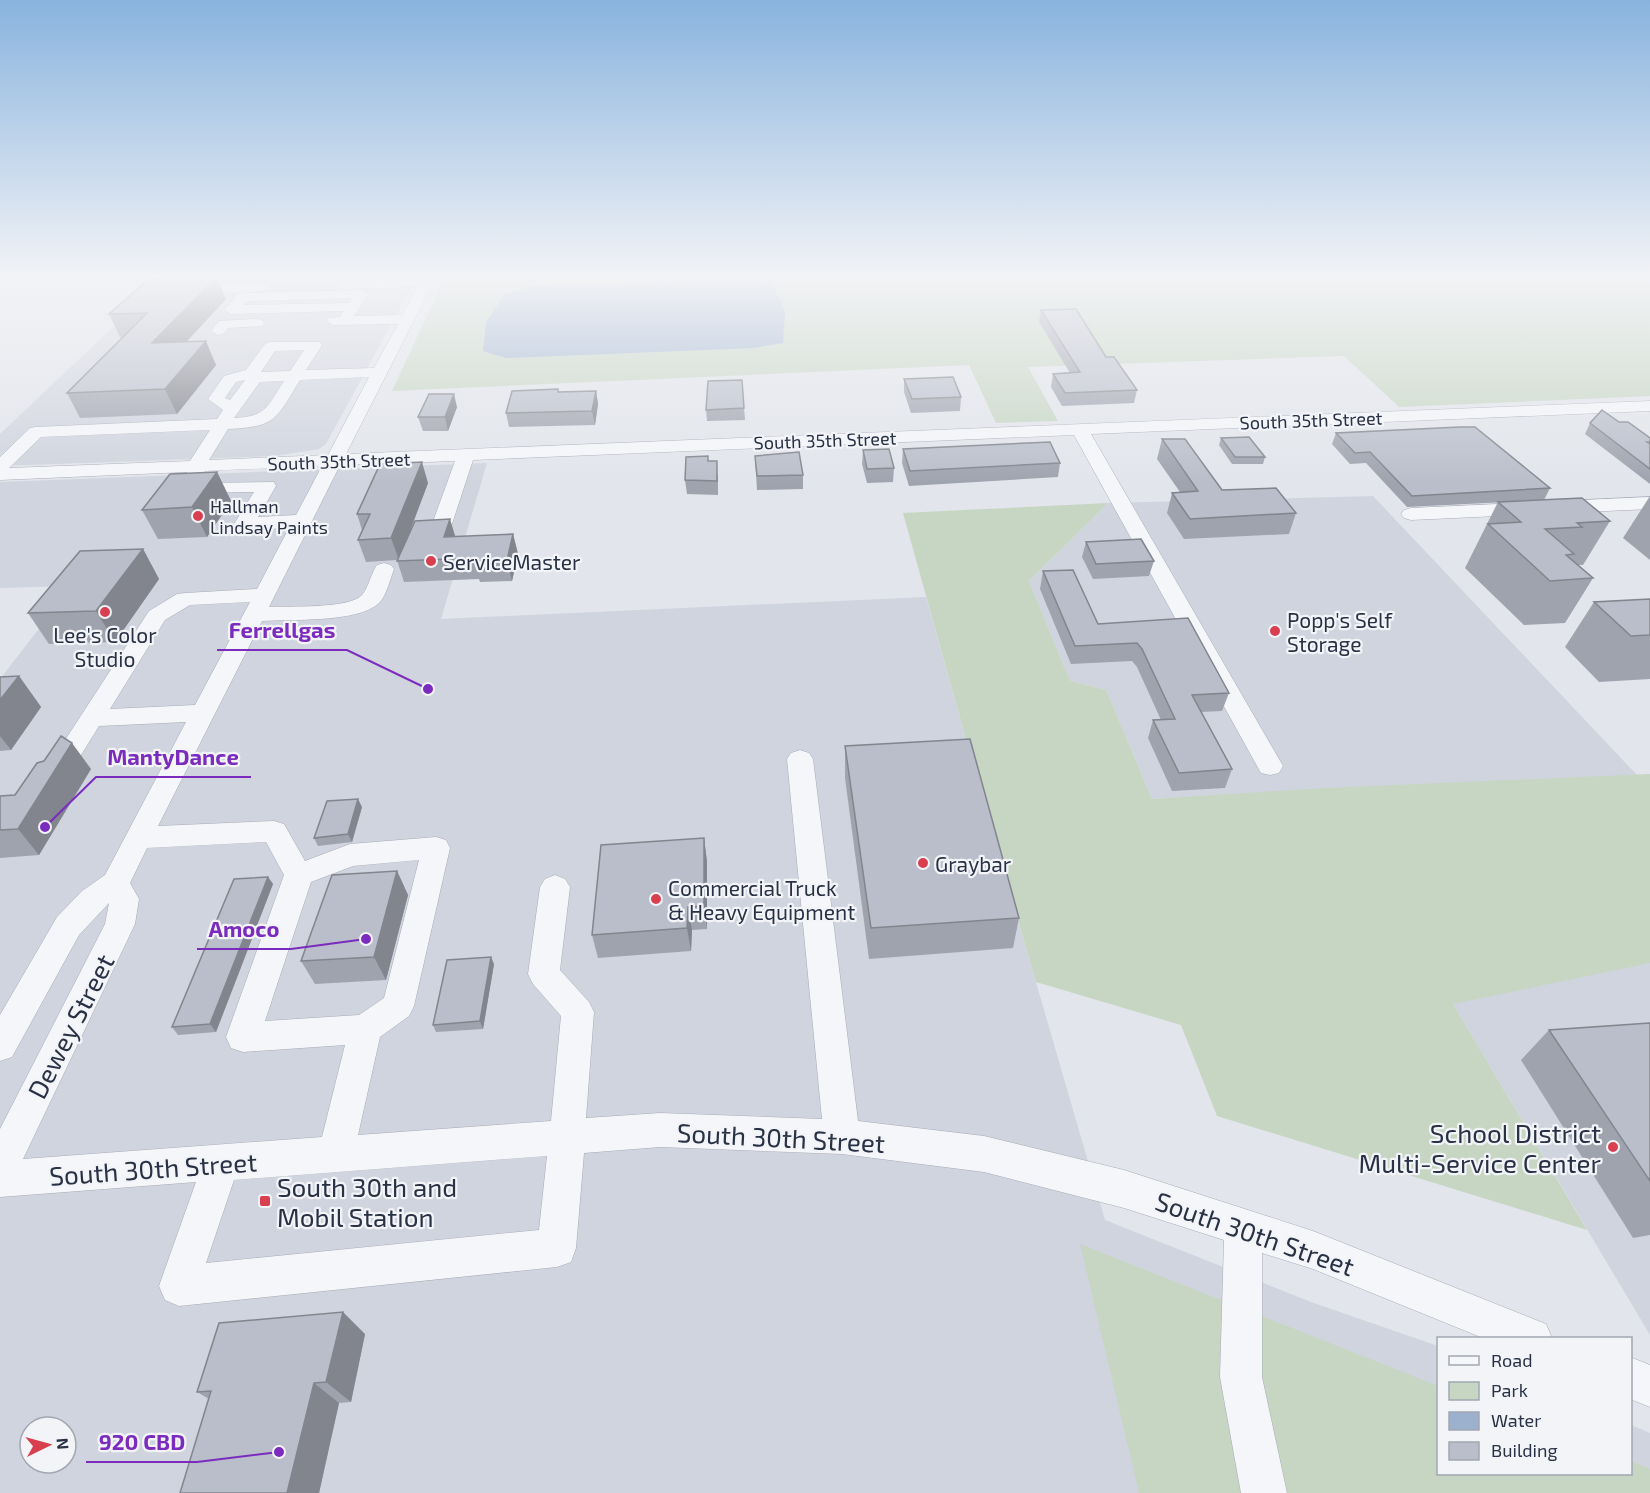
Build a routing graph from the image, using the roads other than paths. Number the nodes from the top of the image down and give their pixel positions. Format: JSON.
{"nodes":[{"id":1,"x":394,"y":345,"type":"edge"},
{"id":2,"x":381,"y":372,"type":"junction"},
{"id":3,"x":253,"y":375,"type":"junction"},
{"id":4,"x":296,"y":375,"type":"junction"},
{"id":5,"x":1650,"y":406,"type":"edge"},
{"id":6,"x":1629,"y":407,"type":"junction"},
{"id":7,"x":1650,"y":422,"type":"edge"},
{"id":8,"x":222,"y":424,"type":"junction"},
{"id":9,"x":1079,"y":429,"type":"junction"},
{"id":10,"x":466,"y":455,"type":"junction"},
{"id":11,"x":333,"y":461,"type":"junction"},
{"id":12,"x":196,"y":466,"type":"junction"},
{"id":13,"x":0,"y":467,"type":"edge"},
{"id":14,"x":0,"y":474,"type":"edge"},
{"id":15,"x":1650,"y":503,"type":"edge"},
{"id":16,"x":1411,"y":514,"type":"dead end"},
{"id":17,"x":302,"y":521,"type":"junction"},
{"id":18,"x":441,"y":526,"type":"edge"},
{"id":19,"x":384,"y":568,"type":"dead end"},
{"id":20,"x":259,"y":605,"type":"junction"},
{"id":21,"x":204,"y":713,"type":"junction"},
{"id":22,"x":92,"y":718,"type":"junction"},
{"id":23,"x":800,"y":759,"type":"dead end"},
{"id":24,"x":1270,"y":766,"type":"dead end"},
{"id":25,"x":53,"y":779,"type":"edge"},
{"id":26,"x":139,"y":838,"type":"junction"},
{"id":27,"x":299,"y":875,"type":"junction"},
{"id":28,"x":116,"y":883,"type":"junction"},
{"id":29,"x":555,"y":887,"type":"dead end"},
{"id":30,"x":365,"y":1029,"type":"junction"},
{"id":31,"x":0,"y":1046,"type":"edge"},
{"id":32,"x":568,"y":1136,"type":"junction"},
{"id":33,"x":842,"y":1137,"type":"junction"},
{"id":34,"x":336,"y":1154,"type":"junction"},
{"id":35,"x":222,"y":1162,"type":"junction"},
{"id":36,"x":0,"y":1167,"type":"edge"},
{"id":37,"x":0,"y":1179,"type":"edge"},
{"id":38,"x":1243,"y":1227,"type":"junction"},
{"id":39,"x":1530,"y":1337,"type":"edge"},
{"id":40,"x":1632,"y":1379,"type":"edge"},
{"id":41,"x":1650,"y":1386,"type":"edge"},
{"id":42,"x":1264,"y":1493,"type":"edge"}],
"edges":[{"from":1,"to":2,"type":"street"},
{"from":2,"to":4,"type":"street"},
{"from":2,"to":11,"type":"street"},
{"from":3,"to":4,"type":"street"},
{"from":3,"to":4,"type":"street"},
{"from":3,"to":8,"type":"street"},
{"from":4,"to":8,"type":"street"},
{"from":5,"to":6,"type":"street","name":"South 35th Street"},
{"from":6,"to":7,"type":"street"},
{"from":6,"to":9,"type":"street","name":"South 35th Street"},
{"from":8,"to":12,"type":"street"},
{"from":8,"to":13,"type":"street"},
{"from":9,"to":10,"type":"street","name":"South 35th Street"},
{"from":9,"to":24,"type":"street"},
{"from":10,"to":11,"type":"street","name":"South 35th Street"},
{"from":10,"to":18,"type":"street"},
{"from":11,"to":12,"type":"street","name":"South 35th Street"},
{"from":11,"to":17,"type":"street"},
{"from":12,"to":14,"type":"street","name":"South 35th Street"},
{"from":12,"to":17,"type":"street"},
{"from":15,"to":16,"type":"street"},
{"from":17,"to":20,"type":"street"},
{"from":19,"to":20,"type":"street"},
{"from":20,"to":21,"type":"street"},
{"from":20,"to":22,"type":"street"},
{"from":21,"to":22,"type":"street"},
{"from":21,"to":26,"type":"street"},
{"from":22,"to":25,"type":"street"},
{"from":23,"to":33,"type":"street"},
{"from":26,"to":27,"type":"street"},
{"from":26,"to":28,"type":"street"},
{"from":27,"to":30,"type":"street"},
{"from":27,"to":30,"type":"street"},
{"from":28,"to":31,"type":"street"},
{"from":28,"to":36,"type":"street","name":"Dewey Street"},
{"from":29,"to":32,"type":"street"},
{"from":30,"to":34,"type":"street"},
{"from":32,"to":33,"type":"street","name":"South 30th Street"},
{"from":32,"to":34,"type":"street","name":"South 30th Street"},
{"from":32,"to":35,"type":"street"},
{"from":33,"to":38,"type":"street","name":"South 30th Street"},
{"from":34,"to":35,"type":"street","name":"South 30th Street"},
{"from":35,"to":37,"type":"street","name":"South 30th Street"},
{"from":38,"to":39,"type":"street","name":"South 30th Street"},
{"from":38,"to":42,"type":"street"},
{"from":40,"to":41,"type":"street"}]}
